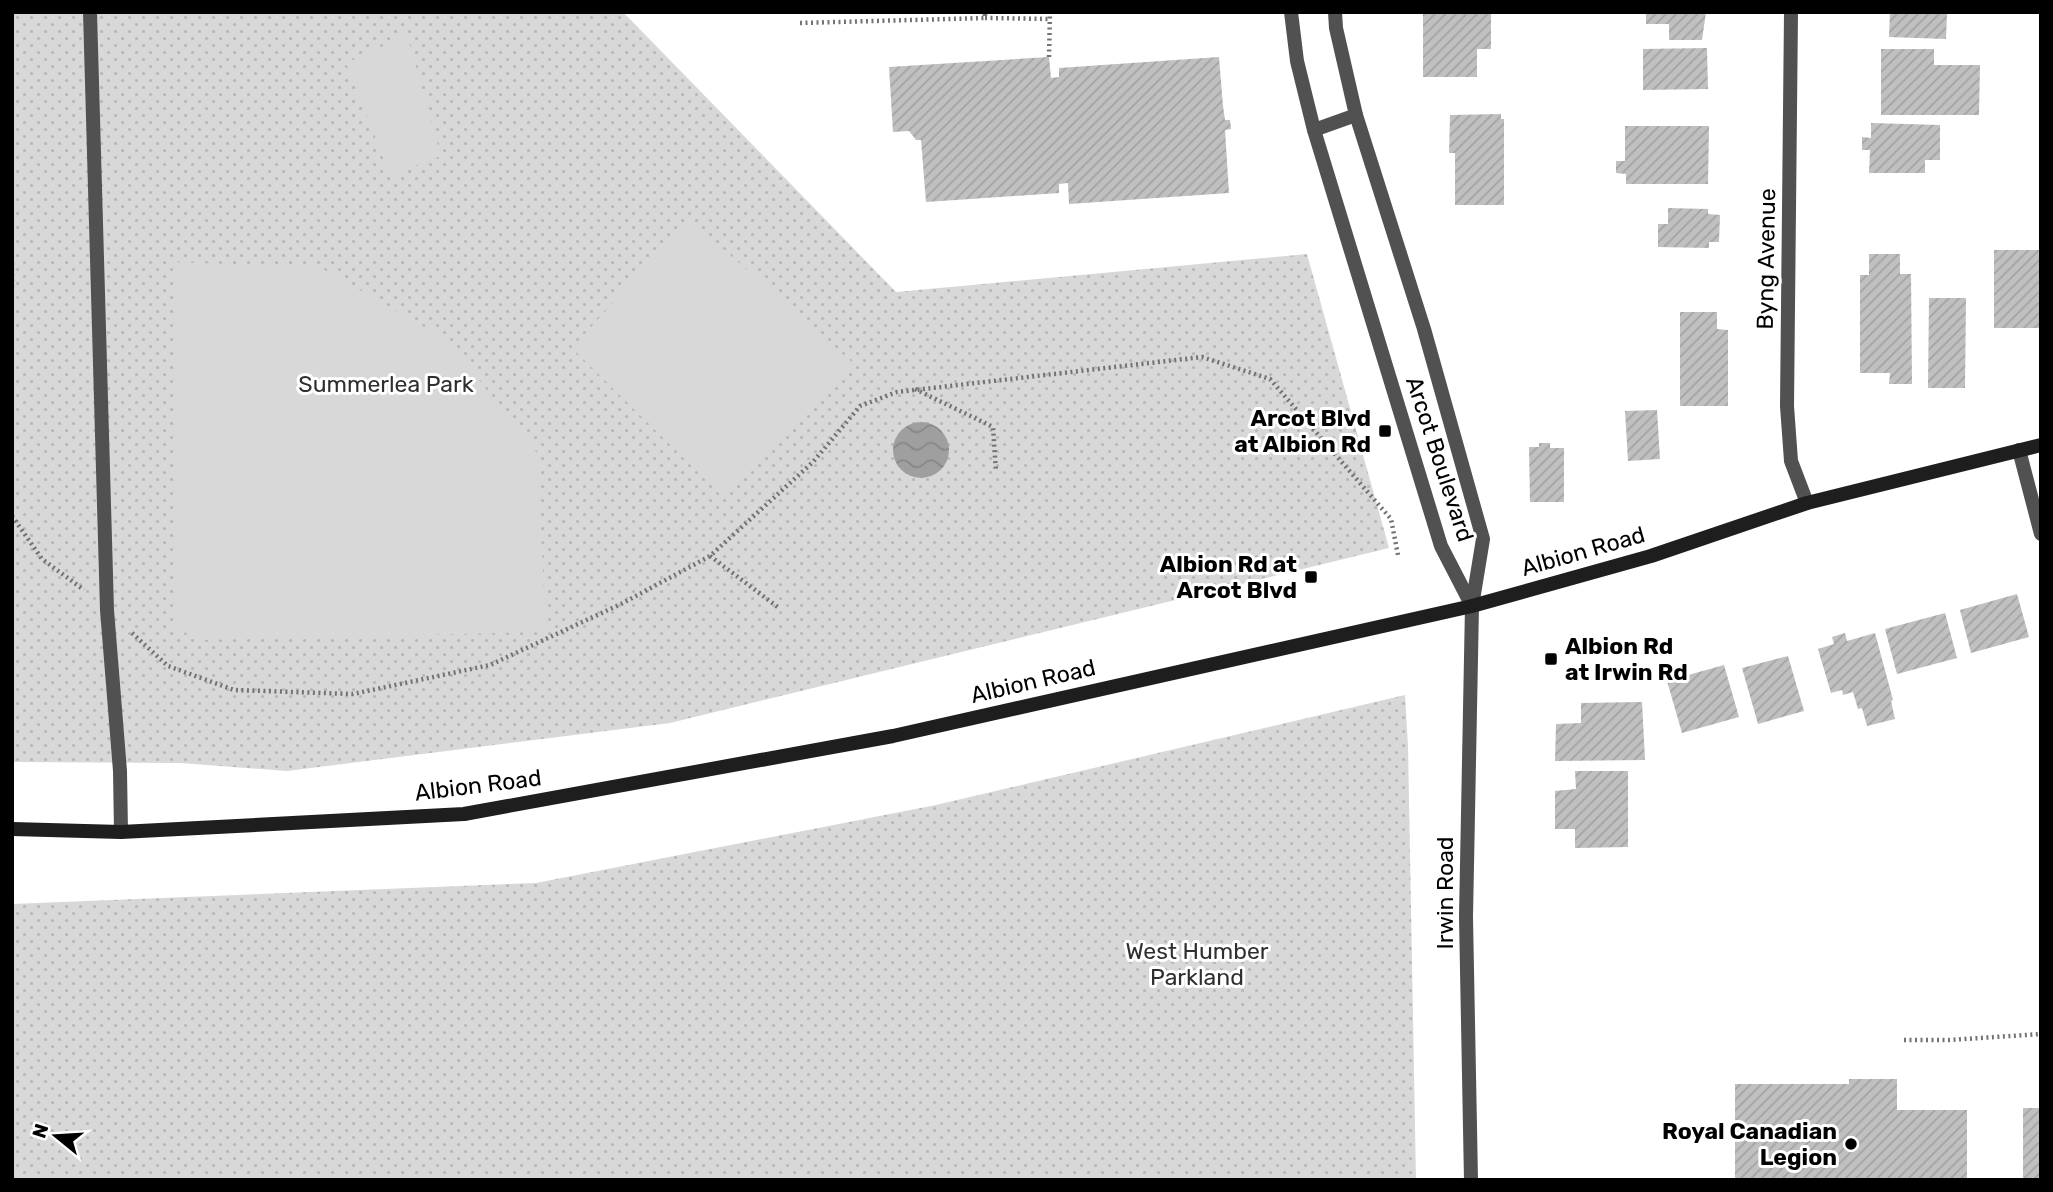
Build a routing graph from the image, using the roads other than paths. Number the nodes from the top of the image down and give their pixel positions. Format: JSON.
{"nodes":[{"id":1,"x":90,"y":12,"type":"edge"},
{"id":2,"x":1291,"y":12,"type":"edge"},
{"id":3,"x":1335,"y":12,"type":"edge"},
{"id":4,"x":1791,"y":12,"type":"edge"},
{"id":5,"x":1356,"y":115,"type":"junction"},
{"id":6,"x":1314,"y":130,"type":"junction"},
{"id":7,"x":2041,"y":445,"type":"edge"},
{"id":8,"x":2019,"y":450,"type":"junction"},
{"id":9,"x":1807,"y":503,"type":"junction"},
{"id":10,"x":2041,"y":534,"type":"edge"},
{"id":11,"x":1472,"y":606,"type":"junction"},
{"id":12,"x":12,"y":829,"type":"edge"},
{"id":13,"x":121,"y":832,"type":"junction"},
{"id":14,"x":1471,"y":1180,"type":"edge"}],
"edges":[{"from":1,"to":13,"type":"street"},
{"from":2,"to":6,"type":"street","name":"Arcot Boulevard"},
{"from":3,"to":5,"type":"street","name":"Arcot Boulevard"},
{"from":4,"to":9,"type":"street","name":"Byng Avenue"},
{"from":5,"to":6,"type":"street"},
{"from":5,"to":11,"type":"street","name":"Arcot Boulevard"},
{"from":6,"to":11,"type":"street","name":"Arcot Boulevard"},
{"from":7,"to":8,"type":"main road","name":"Albion Road"},
{"from":8,"to":9,"type":"main road","name":"Albion Road"},
{"from":8,"to":10,"type":"street"},
{"from":9,"to":11,"type":"main road","name":"Albion Road"},
{"from":11,"to":13,"type":"main road","name":"Albion Road"},
{"from":11,"to":14,"type":"street","name":"Irwin Road"},
{"from":12,"to":13,"type":"main road","name":"Albion Road"}]}
